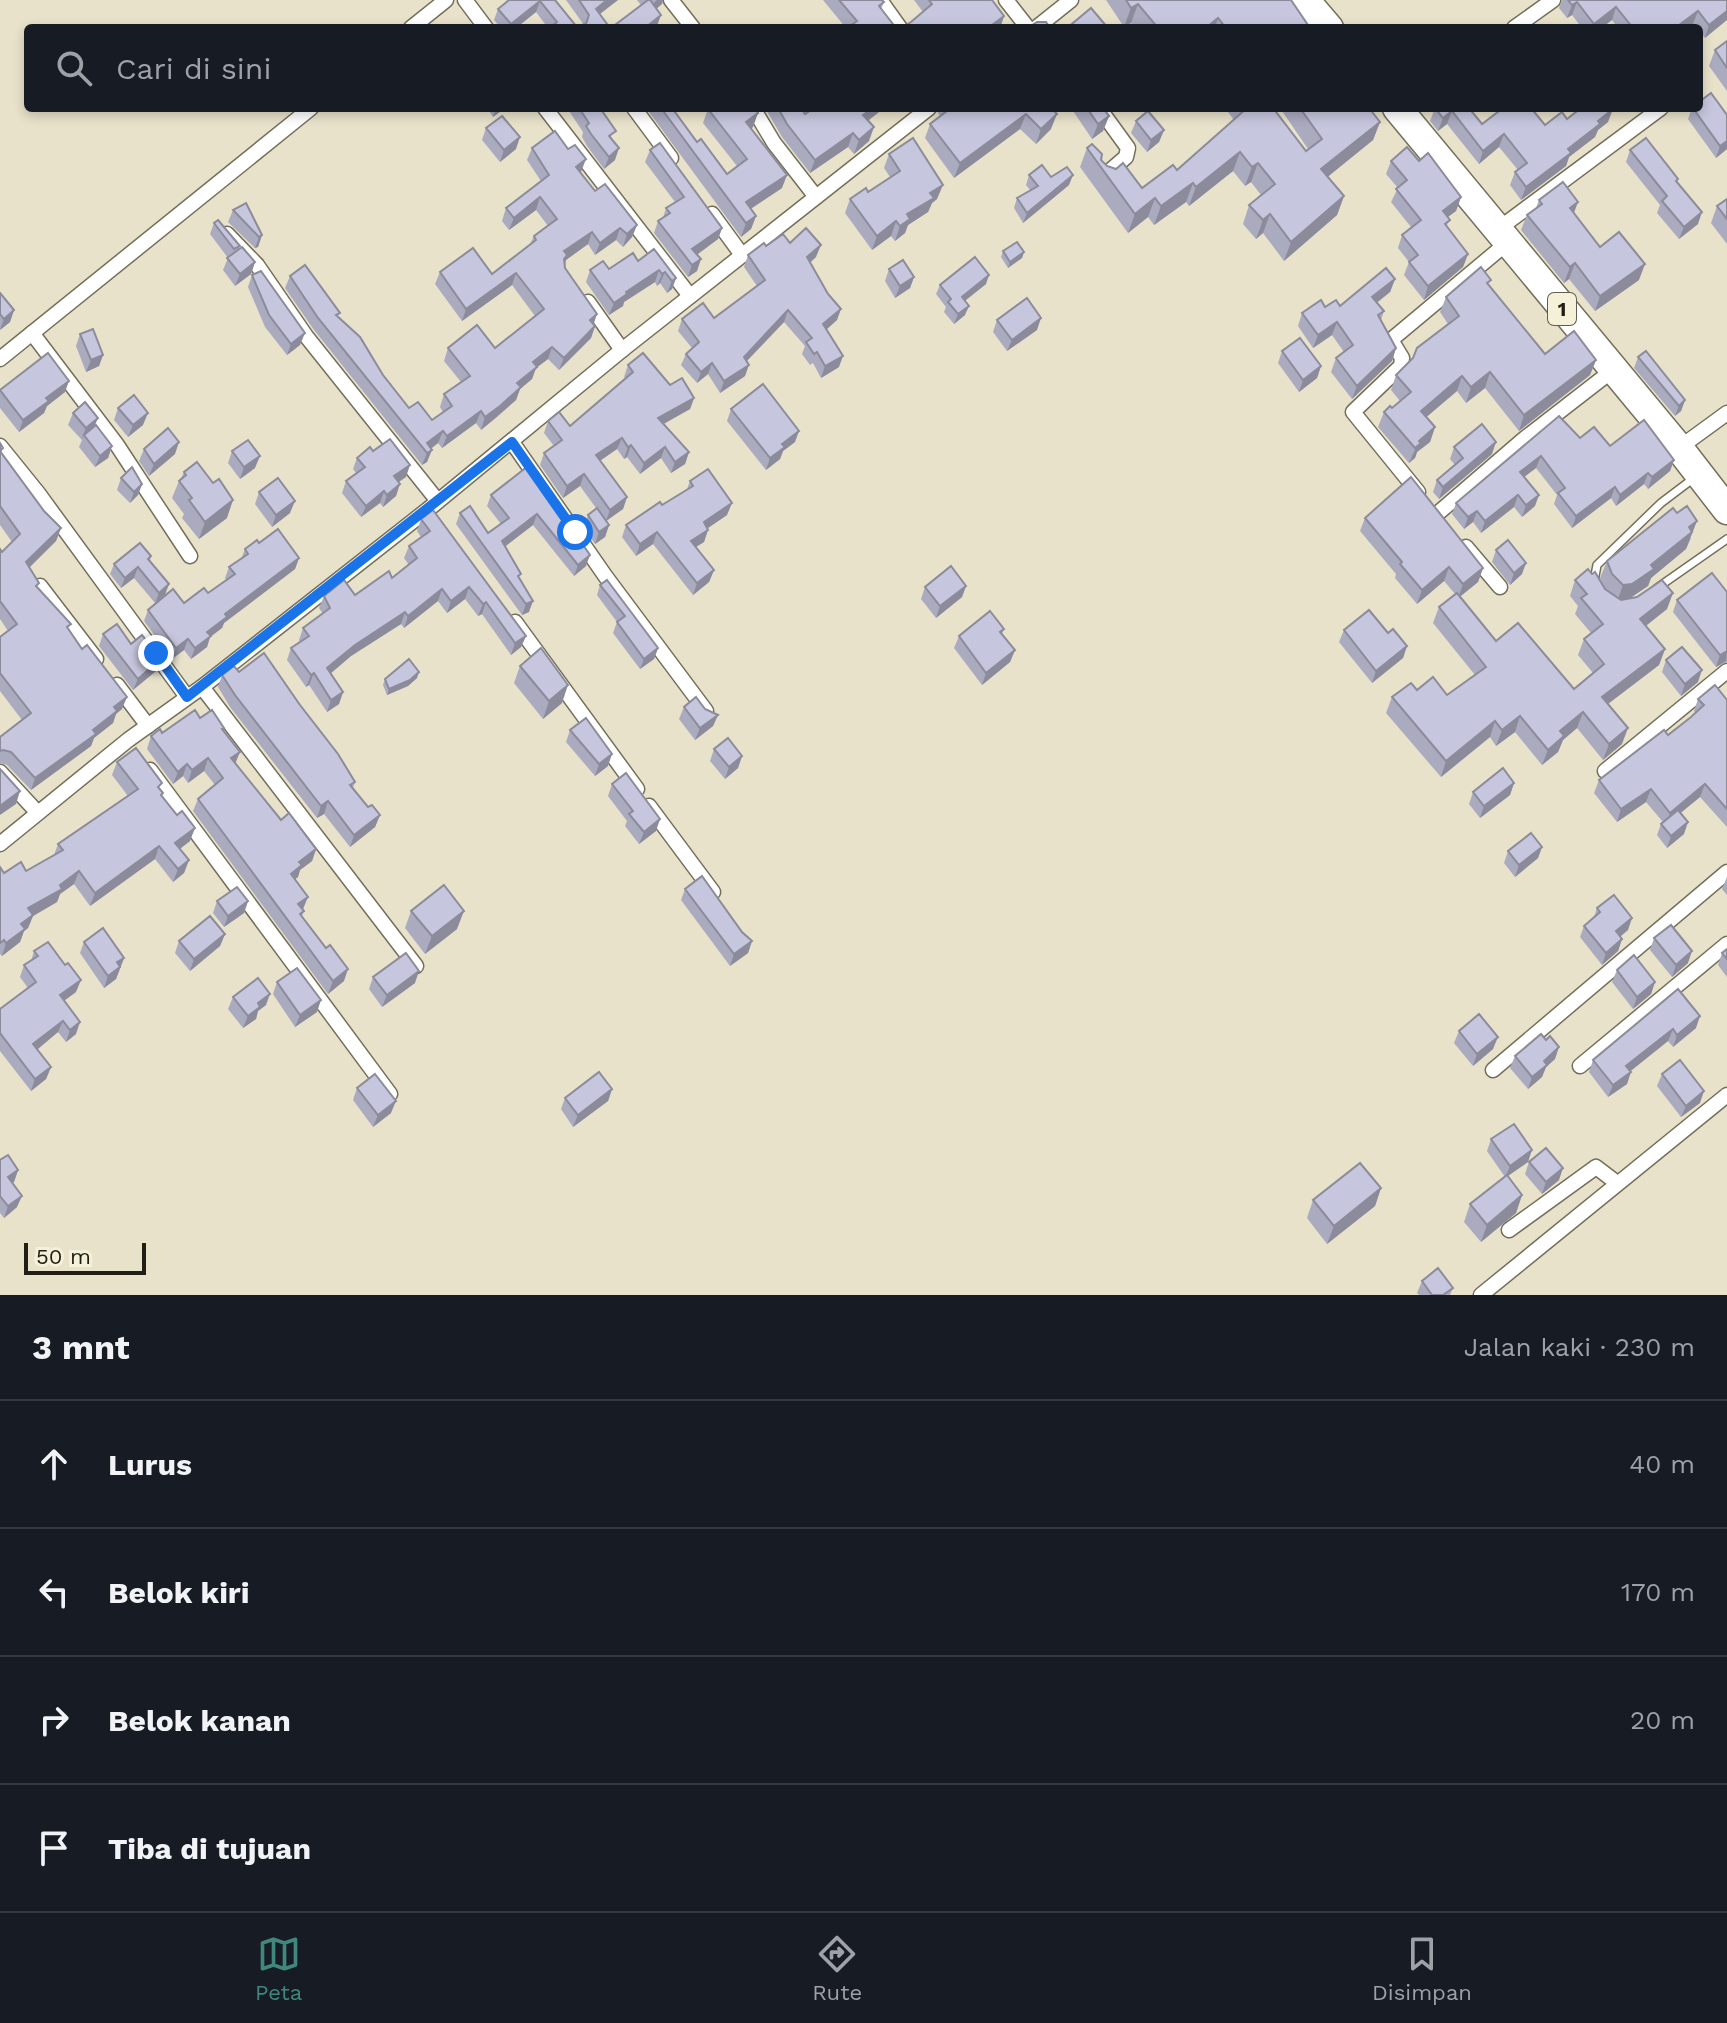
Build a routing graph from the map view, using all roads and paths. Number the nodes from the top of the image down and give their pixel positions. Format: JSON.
{"nodes":[{"id":1,"x":446,"y":0,"type":"edge"},
{"id":2,"x":465,"y":0,"type":"edge"},
{"id":3,"x":671,"y":0,"type":"edge"},
{"id":4,"x":880,"y":0,"type":"edge"},
{"id":5,"x":1006,"y":0,"type":"edge"},
{"id":6,"x":1070,"y":0,"type":"edge"},
{"id":7,"x":1305,"y":0,"type":"edge"},
{"id":8,"x":1553,"y":0,"type":"edge"},
{"id":9,"x":416,"y":24,"type":"edge"},
{"id":10,"x":483,"y":24,"type":"edge"},
{"id":11,"x":690,"y":24,"type":"edge"},
{"id":12,"x":897,"y":24,"type":"edge"},
{"id":13,"x":1025,"y":24,"type":"edge"},
{"id":14,"x":1042,"y":24,"type":"edge"},
{"id":15,"x":1326,"y":24,"type":"edge"},
{"id":16,"x":1520,"y":24,"type":"edge"},
{"id":17,"x":306,"y":112,"type":"edge"},
{"id":18,"x":548,"y":112,"type":"edge"},
{"id":19,"x":637,"y":112,"type":"edge"},
{"id":20,"x":755,"y":112,"type":"edge"},
{"id":21,"x":924,"y":112,"type":"edge"},
{"id":22,"x":1102,"y":112,"type":"edge"},
{"id":23,"x":1402,"y":112,"type":"edge"},
{"id":24,"x":1656,"y":112,"type":"edge"},
{"id":25,"x":679,"y":169,"type":"edge"},
{"id":26,"x":1104,"y":176,"type":"edge"},
{"id":27,"x":816,"y":197,"type":"junction"},
{"id":28,"x":706,"y":206,"type":"edge"},
{"id":29,"x":223,"y":230,"type":"edge"},
{"id":30,"x":1502,"y":236,"type":"junction"},
{"id":31,"x":742,"y":255,"type":"junction"},
{"id":32,"x":578,"y":288,"type":"edge"},
{"id":33,"x":690,"y":296,"type":"junction"},
{"id":34,"x":32,"y":333,"type":"junction"},
{"id":35,"x":622,"y":350,"type":"junction"},
{"id":36,"x":0,"y":359,"type":"edge"},
{"id":37,"x":1613,"y":370,"type":"junction"},
{"id":38,"x":1727,"y":413,"type":"edge"},
{"id":39,"x":512,"y":442,"type":"junction"},
{"id":40,"x":0,"y":446,"type":"edge"},
{"id":41,"x":1679,"y":448,"type":"junction"},
{"id":42,"x":1699,"y":474,"type":"junction"},
{"id":43,"x":434,"y":504,"type":"junction"},
{"id":44,"x":1727,"y":510,"type":"edge"},
{"id":45,"x":440,"y":520,"type":"edge"},
{"id":46,"x":1446,"y":525,"type":"junction"},
{"id":47,"x":1727,"y":539,"type":"edge"},
{"id":48,"x":190,"y":556,"type":"dead end"},
{"id":49,"x":40,"y":586,"type":"edge"},
{"id":50,"x":1500,"y":587,"type":"dead end"},
{"id":51,"x":1595,"y":588,"type":"edge"},
{"id":52,"x":1645,"y":596,"type":"edge"},
{"id":53,"x":505,"y":608,"type":"edge"},
{"id":54,"x":1727,"y":671,"type":"edge"},
{"id":55,"x":202,"y":687,"type":"junction"},
{"id":56,"x":187,"y":697,"type":"junction"},
{"id":57,"x":708,"y":714,"type":"edge"},
{"id":58,"x":148,"y":726,"type":"junction"},
{"id":59,"x":128,"y":740,"type":"junction"},
{"id":60,"x":1605,"y":771,"type":"edge"},
{"id":61,"x":0,"y":772,"type":"edge"},
{"id":62,"x":37,"y":812,"type":"junction"},
{"id":63,"x":0,"y":844,"type":"edge"},
{"id":64,"x":1727,"y":872,"type":"edge"},
{"id":65,"x":718,"y":900,"type":"edge"},
{"id":66,"x":1727,"y":944,"type":"edge"},
{"id":67,"x":416,"y":966,"type":"edge"},
{"id":68,"x":1580,"y":1066,"type":"dead end"},
{"id":69,"x":1493,"y":1070,"type":"dead end"},
{"id":70,"x":390,"y":1094,"type":"edge"},
{"id":71,"x":1727,"y":1095,"type":"edge"},
{"id":72,"x":1617,"y":1183,"type":"junction"},
{"id":73,"x":1509,"y":1230,"type":"dead end"},
{"id":74,"x":1481,"y":1295,"type":"edge"}],
"edges":[{"from":1,"to":9,"type":"street"},
{"from":2,"to":10,"type":"street"},
{"from":3,"to":11,"type":"street"},
{"from":4,"to":12,"type":"street"},
{"from":5,"to":13,"type":"street"},
{"from":6,"to":14,"type":"street"},
{"from":7,"to":15,"type":"highway"},
{"from":8,"to":16,"type":"street"},
{"from":17,"to":34,"type":"street"},
{"from":18,"to":33,"type":"street"},
{"from":19,"to":25,"type":"street"},
{"from":20,"to":27,"type":"street"},
{"from":21,"to":27,"type":"street"},
{"from":22,"to":26,"type":"street"},
{"from":23,"to":30,"type":"highway","number":"1"},
{"from":24,"to":30,"type":"street"},
{"from":27,"to":31,"type":"street"},
{"from":28,"to":31,"type":"street"},
{"from":29,"to":43,"type":"street"},
{"from":30,"to":37,"type":"highway","number":"1"},
{"from":30,"to":46,"type":"street"},
{"from":31,"to":33,"type":"street"},
{"from":32,"to":35,"type":"street"},
{"from":33,"to":35,"type":"street"},
{"from":34,"to":36,"type":"street"},
{"from":34,"to":48,"type":"street"},
{"from":35,"to":39,"type":"street"},
{"from":37,"to":41,"type":"highway","number":"1"},
{"from":37,"to":46,"type":"street"},
{"from":38,"to":41,"type":"street"},
{"from":39,"to":43,"type":"street"},
{"from":39,"to":57,"type":"street"},
{"from":40,"to":56,"type":"street"},
{"from":41,"to":42,"type":"highway","number":"1"},
{"from":42,"to":44,"type":"highway","number":"1"},
{"from":42,"to":51,"type":"lane"},
{"from":43,"to":45,"type":"street"},
{"from":43,"to":55,"type":"street"},
{"from":46,"to":50,"type":"street"},
{"from":47,"to":52,"type":"lane"},
{"from":49,"to":58,"type":"street"},
{"from":53,"to":65,"type":"street"},
{"from":54,"to":60,"type":"street"},
{"from":55,"to":56,"type":"street"},
{"from":55,"to":67,"type":"street"},
{"from":56,"to":58,"type":"street"},
{"from":58,"to":59,"type":"street"},
{"from":59,"to":62,"type":"street"},
{"from":59,"to":70,"type":"street"},
{"from":61,"to":62,"type":"street"},
{"from":62,"to":63,"type":"street"},
{"from":64,"to":69,"type":"street"},
{"from":66,"to":68,"type":"street"},
{"from":71,"to":72,"type":"street"},
{"from":72,"to":73,"type":"street"},
{"from":72,"to":74,"type":"street"}]}
